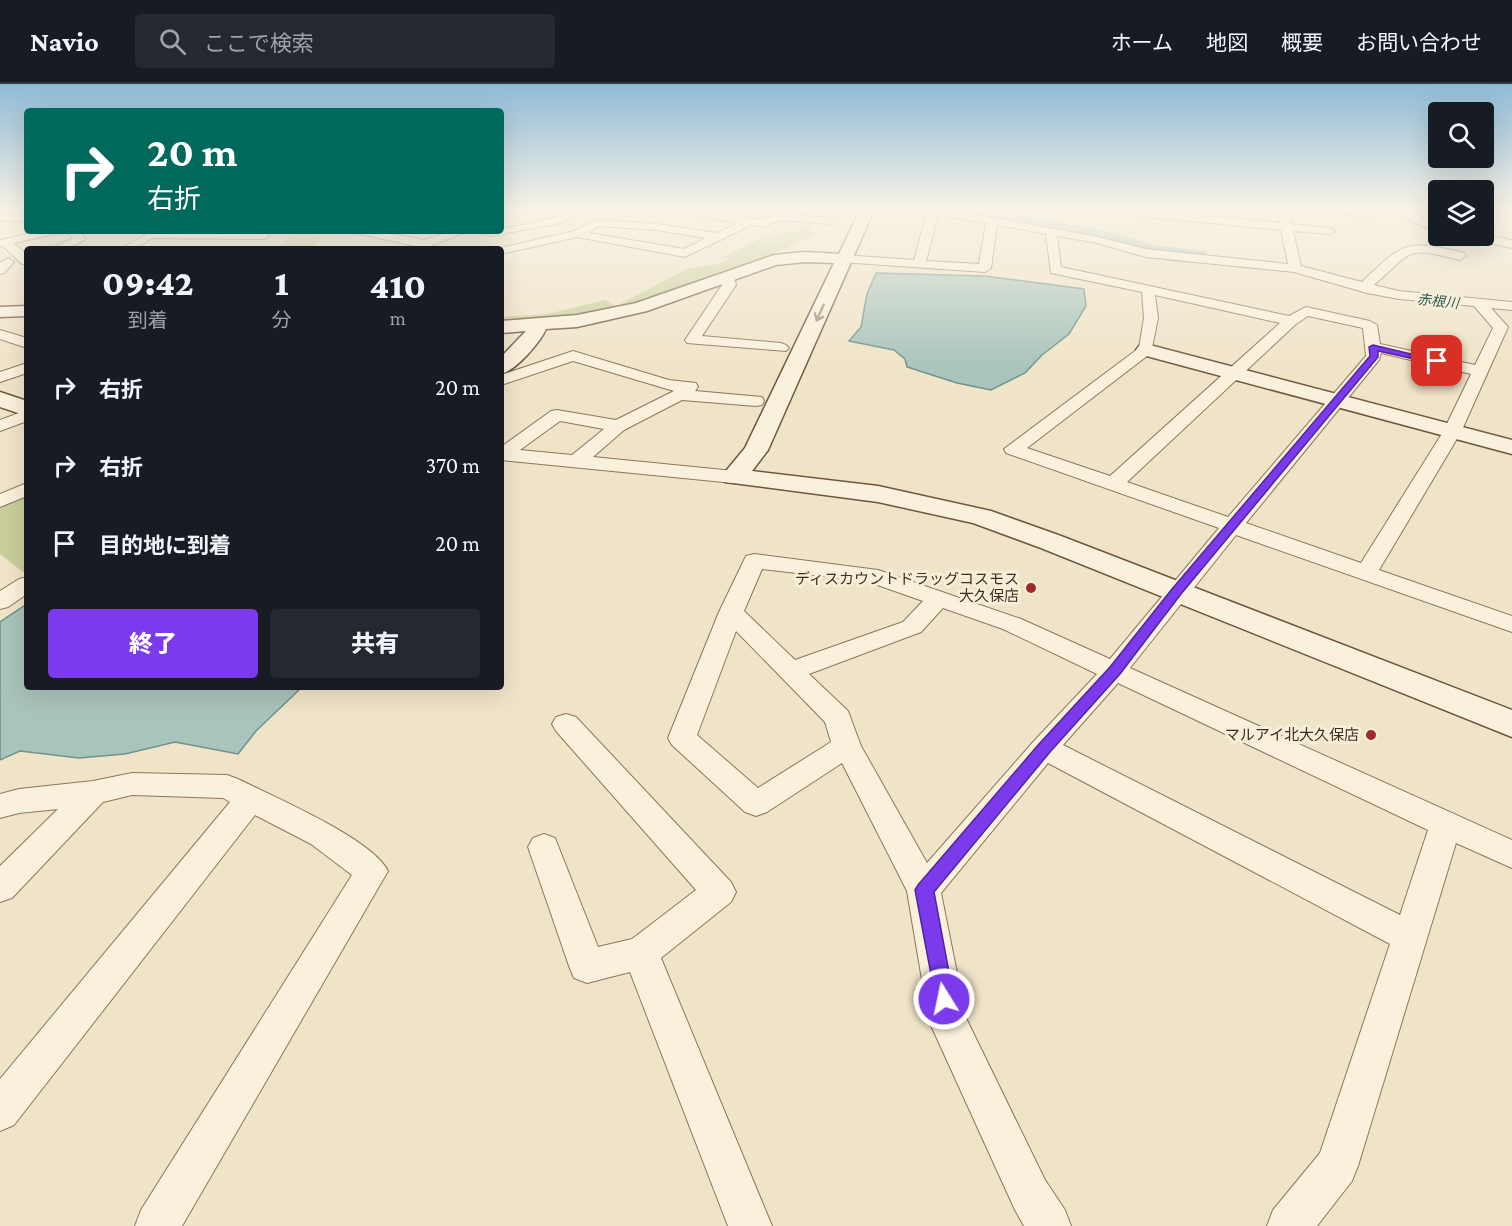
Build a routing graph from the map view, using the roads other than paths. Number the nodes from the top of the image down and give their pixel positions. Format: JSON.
{"nodes":[{"id":1,"x":771,"y":261,"type":"edge"},
{"id":2,"x":835,"y":261,"type":"edge"},
{"id":3,"x":835,"y":261,"type":"edge"},
{"id":4,"x":874,"y":261,"type":"edge"},
{"id":5,"x":986,"y":261,"type":"edge"},
{"id":6,"x":1057,"y":261,"type":"edge"},
{"id":7,"x":1228,"y":261,"type":"edge"},
{"id":8,"x":1293,"y":261,"type":"edge"},
{"id":9,"x":1392,"y":261,"type":"edge"},
{"id":10,"x":24,"y":262,"type":"edge"},
{"id":11,"x":919,"y":264,"type":"joint"},
{"id":12,"x":3,"y":265,"type":"edge"},
{"id":13,"x":1295,"y":268,"type":"junction"},
{"id":14,"x":728,"y":277,"type":"junction"},
{"id":15,"x":1148,"y":289,"type":"junction"},
{"id":16,"x":1367,"y":289,"type":"junction"},
{"id":17,"x":1512,"y":306,"type":"edge"},
{"id":18,"x":1483,"y":308,"type":"junction"},
{"id":19,"x":1291,"y":321,"type":"junction"},
{"id":20,"x":538,"y":325,"type":"junction"},
{"id":21,"x":504,"y":327,"type":"edge"},
{"id":22,"x":0,"y":334,"type":"edge"},
{"id":23,"x":24,"y":342,"type":"edge"},
{"id":24,"x":1373,"y":347,"type":"junction"},
{"id":25,"x":781,"y":348,"type":"junction"},
{"id":26,"x":1146,"y":350,"type":"junction"},
{"id":27,"x":504,"y":365,"type":"edge"},
{"id":28,"x":24,"y":369,"type":"edge"},
{"id":29,"x":1480,"y":371,"type":"junction"},
{"id":30,"x":1233,"y":374,"type":"junction"},
{"id":31,"x":0,"y":377,"type":"edge"},
{"id":32,"x":504,"y":379,"type":"edge"},
{"id":33,"x":679,"y":395,"type":"junction"},
{"id":34,"x":0,"y":399,"type":"edge"},
{"id":35,"x":1338,"y":401,"type":"junction"},
{"id":36,"x":24,"y":408,"type":"edge"},
{"id":37,"x":752,"y":410,"type":"joint"},
{"id":38,"x":24,"y":416,"type":"edge"},
{"id":39,"x":0,"y":426,"type":"edge"},
{"id":40,"x":618,"y":426,"type":"junction"},
{"id":41,"x":1452,"y":432,"type":"junction"},
{"id":42,"x":734,"y":447,"type":"dead end"},
{"id":43,"x":1512,"y":447,"type":"edge"},
{"id":44,"x":504,"y":453,"type":"edge"},
{"id":45,"x":504,"y":454,"type":"edge"},
{"id":46,"x":577,"y":461,"type":"junction"},
{"id":47,"x":734,"y":477,"type":"junction"},
{"id":48,"x":1113,"y":484,"type":"junction"},
{"id":49,"x":24,"y":490,"type":"edge"},
{"id":50,"x":3,"y":497,"type":"edge"},
{"id":51,"x":1232,"y":526,"type":"junction"},
{"id":52,"x":1366,"y":573,"type":"junction"},
{"id":53,"x":24,"y":586,"type":"edge"},
{"id":54,"x":1177,"y":591,"type":"junction"},
{"id":55,"x":939,"y":599,"type":"junction"},
{"id":56,"x":0,"y":602,"type":"edge"},
{"id":57,"x":731,"y":612,"type":"junction"},
{"id":58,"x":1512,"y":624,"type":"edge"},
{"id":59,"x":1115,"y":670,"type":"junction"},
{"id":60,"x":791,"y":671,"type":"junction"},
{"id":61,"x":566,"y":724,"type":"dead end"},
{"id":62,"x":1512,"y":724,"type":"edge"},
{"id":63,"x":847,"y":746,"type":"junction"},
{"id":64,"x":1044,"y":748,"type":"junction"},
{"id":65,"x":93,"y":793,"type":"junction"},
{"id":66,"x":251,"y":798,"type":"junction"},
{"id":67,"x":0,"y":806,"type":"edge"},
{"id":68,"x":1446,"y":824,"type":"junction"},
{"id":69,"x":544,"y":847,"type":"dead end"},
{"id":70,"x":1512,"y":855,"type":"edge"},
{"id":71,"x":0,"y":888,"type":"edge"},
{"id":72,"x":924,"y":890,"type":"junction"},
{"id":73,"x":1410,"y":937,"type":"junction"},
{"id":74,"x":641,"y":953,"type":"junction"},
{"id":75,"x":0,"y":1110,"type":"edge"},
{"id":76,"x":157,"y":1226,"type":"edge"},
{"id":77,"x":750,"y":1226,"type":"edge"},
{"id":78,"x":1050,"y":1226,"type":"edge"},
{"id":79,"x":1289,"y":1226,"type":"edge"}],
"edges":[{"from":1,"to":14,"type":"street"},
{"from":2,"to":25,"type":"street"},
{"from":3,"to":47,"type":"street","one_way":true},
{"from":4,"to":11,"type":"street"},
{"from":5,"to":11,"type":"street"},
{"from":6,"to":15,"type":"street"},
{"from":7,"to":13,"type":"street"},
{"from":8,"to":13,"type":"street"},
{"from":9,"to":16,"type":"street"},
{"from":10,"to":12,"type":"street"},
{"from":13,"to":16,"type":"street"},
{"from":14,"to":20,"type":"street"},
{"from":14,"to":25,"type":"street"},
{"from":15,"to":19,"type":"street"},
{"from":15,"to":26,"type":"street"},
{"from":16,"to":18,"type":"street"},
{"from":17,"to":18,"type":"street"},
{"from":18,"to":29,"type":"street"},
{"from":19,"to":24,"type":"street"},
{"from":19,"to":30,"type":"street"},
{"from":20,"to":21,"type":"street"},
{"from":20,"to":27,"type":"street"},
{"from":22,"to":23,"type":"street"},
{"from":24,"to":29,"type":"street"},
{"from":24,"to":35,"type":"street"},
{"from":25,"to":37,"type":"street"},
{"from":26,"to":30,"type":"street"},
{"from":26,"to":48,"type":"street"},
{"from":28,"to":31,"type":"street"},
{"from":29,"to":41,"type":"street"},
{"from":30,"to":35,"type":"street"},
{"from":30,"to":48,"type":"street"},
{"from":32,"to":33,"type":"street"},
{"from":33,"to":37,"type":"street"},
{"from":33,"to":40,"type":"street"},
{"from":34,"to":36,"type":"street"},
{"from":35,"to":41,"type":"street"},
{"from":35,"to":51,"type":"street"},
{"from":38,"to":39,"type":"street"},
{"from":40,"to":44,"type":"street"},
{"from":40,"to":46,"type":"street"},
{"from":41,"to":43,"type":"street"},
{"from":41,"to":52,"type":"street"},
{"from":42,"to":47,"type":"street"},
{"from":45,"to":46,"type":"street"},
{"from":46,"to":47,"type":"street"},
{"from":47,"to":54,"type":"street"},
{"from":48,"to":51,"type":"street"},
{"from":49,"to":50,"type":"street"},
{"from":51,"to":52,"type":"street"},
{"from":51,"to":54,"type":"street"},
{"from":52,"to":58,"type":"street"},
{"from":53,"to":56,"type":"street"},
{"from":54,"to":59,"type":"street"},
{"from":54,"to":62,"type":"street"},
{"from":55,"to":57,"type":"street"},
{"from":55,"to":59,"type":"street"},
{"from":55,"to":60,"type":"street"},
{"from":57,"to":60,"type":"street"},
{"from":57,"to":63,"type":"street"},
{"from":59,"to":64,"type":"street"},
{"from":59,"to":68,"type":"street"},
{"from":60,"to":63,"type":"street"},
{"from":61,"to":74,"type":"street"},
{"from":63,"to":72,"type":"street"},
{"from":64,"to":72,"type":"street"},
{"from":64,"to":73,"type":"street"},
{"from":65,"to":66,"type":"street"},
{"from":65,"to":67,"type":"street"},
{"from":65,"to":71,"type":"street"},
{"from":66,"to":75,"type":"street"},
{"from":66,"to":76,"type":"street"},
{"from":68,"to":70,"type":"street"},
{"from":68,"to":73,"type":"street"},
{"from":69,"to":74,"type":"street"},
{"from":72,"to":78,"type":"street"},
{"from":73,"to":79,"type":"street"},
{"from":74,"to":77,"type":"street"}]}
